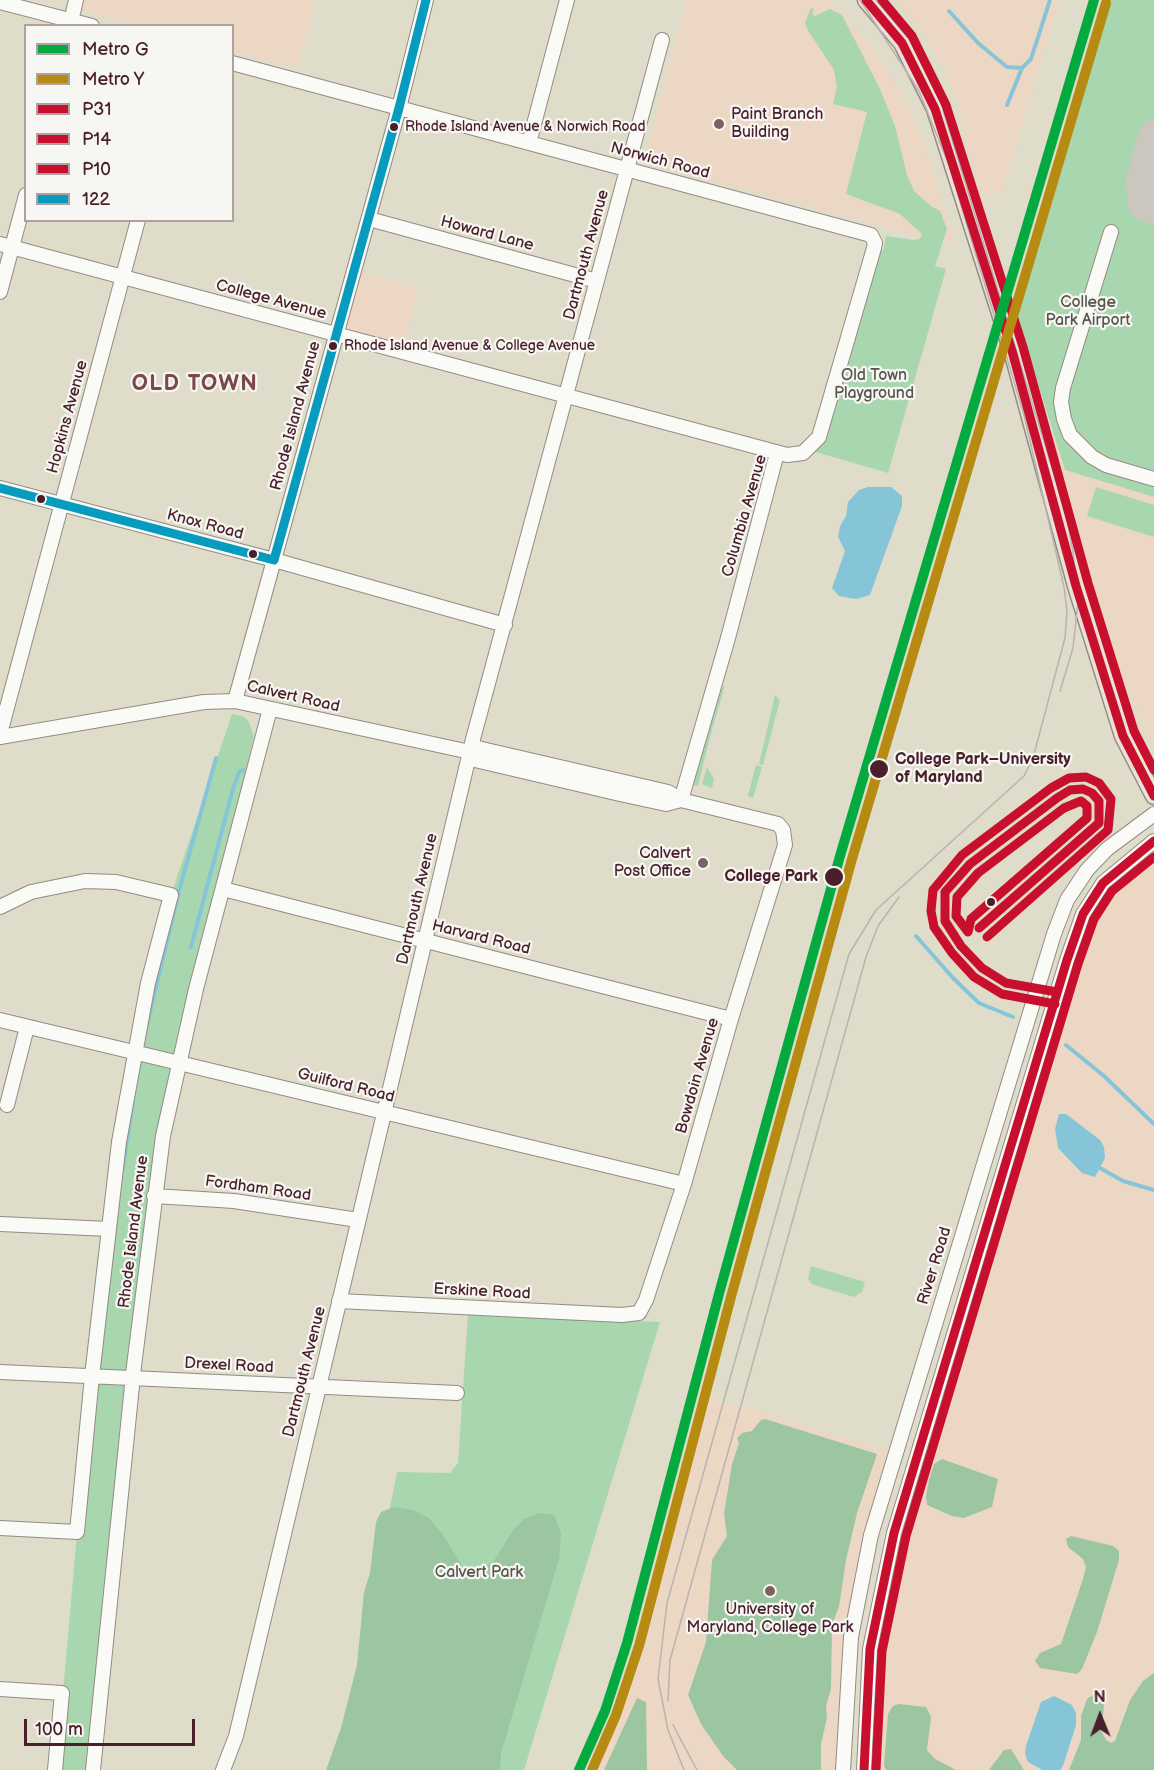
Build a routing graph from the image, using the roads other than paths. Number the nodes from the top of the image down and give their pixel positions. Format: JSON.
{"nodes":[{"id":1,"x":76,"y":0,"type":"edge"},
{"id":2,"x":426,"y":0,"type":"edge"},
{"id":3,"x":567,"y":0,"type":"edge"},
{"id":4,"x":866,"y":0,"type":"edge"},
{"id":5,"x":0,"y":2,"type":"edge"},
{"id":6,"x":71,"y":23,"type":"edge"},
{"id":7,"x":662,"y":40,"type":"dead end"},
{"id":8,"x":234,"y":64,"type":"edge"},
{"id":9,"x":399,"y":108,"type":"junction"},
{"id":10,"x":529,"y":143,"type":"junction"},
{"id":11,"x":627,"y":169,"type":"junction"},
{"id":12,"x":24,"y":200,"type":"edge"},
{"id":13,"x":369,"y":219,"type":"junction"},
{"id":14,"x":137,"y":222,"type":"edge"},
{"id":15,"x":1111,"y":232,"type":"dead end"},
{"id":16,"x":871,"y":235,"type":"joint"},
{"id":17,"x":6,"y":246,"type":"edge"},
{"id":18,"x":123,"y":278,"type":"junction"},
{"id":19,"x":597,"y":281,"type":"junction"},
{"id":20,"x":0,"y":292,"type":"edge"},
{"id":21,"x":336,"y":334,"type":"junction"},
{"id":22,"x":567,"y":397,"type":"junction"},
{"id":23,"x":777,"y":453,"type":"junction"},
{"id":24,"x":1154,"y":479,"type":"edge"},
{"id":25,"x":0,"y":488,"type":"edge"},
{"id":26,"x":62,"y":505,"type":"junction"},
{"id":27,"x":274,"y":560,"type":"junction"},
{"id":28,"x":505,"y":626,"type":"junction"},
{"id":29,"x":235,"y":701,"type":"junction"},
{"id":30,"x":270,"y":708,"type":"junction"},
{"id":31,"x":2,"y":731,"type":"edge"},
{"id":32,"x":470,"y":752,"type":"junction"},
{"id":33,"x":1154,"y":795,"type":"edge"},
{"id":34,"x":681,"y":800,"type":"junction"},
{"id":35,"x":1154,"y":814,"type":"edge"},
{"id":36,"x":783,"y":830,"type":"joint"},
{"id":37,"x":1154,"y":841,"type":"edge"},
{"id":38,"x":223,"y":889,"type":"junction"},
{"id":39,"x":0,"y":906,"type":"edge"},
{"id":40,"x":425,"y":940,"type":"junction"},
{"id":41,"x":731,"y":1018,"type":"junction"},
{"id":42,"x":0,"y":1020,"type":"edge"},
{"id":43,"x":27,"y":1027,"type":"junction"},
{"id":44,"x":135,"y":1053,"type":"junction"},
{"id":45,"x":178,"y":1063,"type":"junction"},
{"id":46,"x":7,"y":1105,"type":"dead end"},
{"id":47,"x":386,"y":1113,"type":"junction"},
{"id":48,"x":684,"y":1184,"type":"junction"},
{"id":49,"x":154,"y":1196,"type":"junction"},
{"id":50,"x":358,"y":1220,"type":"junction"},
{"id":51,"x":0,"y":1224,"type":"edge"},
{"id":52,"x":109,"y":1229,"type":"junction"},
{"id":53,"x":339,"y":1301,"type":"junction"},
{"id":54,"x":622,"y":1315,"type":"joint"},
{"id":55,"x":0,"y":1372,"type":"edge"},
{"id":56,"x":92,"y":1376,"type":"junction"},
{"id":57,"x":133,"y":1378,"type":"junction"},
{"id":58,"x":318,"y":1386,"type":"junction"},
{"id":59,"x":457,"y":1393,"type":"dead end"},
{"id":60,"x":0,"y":1528,"type":"edge"},
{"id":61,"x":0,"y":1689,"type":"edge"},
{"id":62,"x":55,"y":1770,"type":"edge"},
{"id":63,"x":93,"y":1770,"type":"edge"},
{"id":64,"x":223,"y":1770,"type":"edge"},
{"id":65,"x":843,"y":1770,"type":"edge"},
{"id":66,"x":864,"y":1770,"type":"edge"}],
"edges":[{"from":1,"to":6,"type":"street"},
{"from":2,"to":9,"type":"street","name":"Rhode Island Avenue"},
{"from":3,"to":10,"type":"street"},
{"from":4,"to":33,"type":"main road"},
{"from":5,"to":6,"type":"street"},
{"from":7,"to":11,"type":"street","name":"Dartmouth Avenue"},
{"from":8,"to":9,"type":"street","name":"Norwich Road"},
{"from":9,"to":10,"type":"street","name":"Norwich Road"},
{"from":9,"to":13,"type":"street","name":"Rhode Island Avenue"},
{"from":10,"to":11,"type":"street","name":"Norwich Road"},
{"from":11,"to":16,"type":"street","name":"Norwich Road"},
{"from":11,"to":19,"type":"street","name":"Dartmouth Avenue"},
{"from":12,"to":17,"type":"street"},
{"from":13,"to":19,"type":"street","name":"Howard Lane"},
{"from":13,"to":21,"type":"street","name":"Rhode Island Avenue"},
{"from":14,"to":18,"type":"street","name":"Hopkins Avenue"},
{"from":15,"to":24,"type":"street"},
{"from":16,"to":23,"type":"street","name":"Columbia Avenue"},
{"from":17,"to":18,"type":"street","name":"College Avenue"},
{"from":17,"to":20,"type":"street"},
{"from":18,"to":21,"type":"street","name":"College Avenue"},
{"from":18,"to":26,"type":"street","name":"Hopkins Avenue"},
{"from":19,"to":22,"type":"street","name":"Dartmouth Avenue"},
{"from":21,"to":22,"type":"street","name":"College Avenue"},
{"from":21,"to":27,"type":"street","name":"Rhode Island Avenue"},
{"from":22,"to":23,"type":"street","name":"College Avenue"},
{"from":22,"to":28,"type":"street","name":"Dartmouth Avenue"},
{"from":23,"to":34,"type":"street","name":"Columbia Avenue"},
{"from":25,"to":26,"type":"street","name":"Knox Road"},
{"from":26,"to":27,"type":"street","name":"Knox Road"},
{"from":26,"to":31,"type":"street","name":"Hopkins Avenue"},
{"from":27,"to":28,"type":"street","name":"Knox Road"},
{"from":27,"to":29,"type":"street","name":"Rhode Island Avenue"},
{"from":28,"to":32,"type":"street","name":"Dartmouth Avenue"},
{"from":29,"to":30,"type":"street","name":"Calvert Road"},
{"from":29,"to":31,"type":"street","name":"Calvert Road"},
{"from":30,"to":32,"type":"street","name":"Calvert Road"},
{"from":30,"to":38,"type":"street","name":"Rhode Island Avenue"},
{"from":32,"to":34,"type":"street","name":"Calvert Road"},
{"from":32,"to":40,"type":"street","name":"Dartmouth Avenue"},
{"from":34,"to":36,"type":"street","name":"Calvert Road"},
{"from":35,"to":65,"type":"street","name":"River Road"},
{"from":36,"to":41,"type":"street","name":"Bowdoin Avenue"},
{"from":37,"to":66,"type":"street"},
{"from":38,"to":40,"type":"street","name":"Harvard Road"},
{"from":38,"to":45,"type":"street","name":"Rhode Island Avenue"},
{"from":39,"to":44,"type":"street","name":"Rhode Island Avenue"},
{"from":40,"to":41,"type":"street","name":"Harvard Road"},
{"from":40,"to":47,"type":"street","name":"Dartmouth Avenue"},
{"from":41,"to":48,"type":"street","name":"Bowdoin Avenue"},
{"from":42,"to":43,"type":"street","name":"Guilford Road"},
{"from":43,"to":44,"type":"street","name":"Guilford Road"},
{"from":43,"to":46,"type":"street"},
{"from":44,"to":45,"type":"street","name":"Guilford Road"},
{"from":44,"to":52,"type":"street","name":"Rhode Island Avenue"},
{"from":45,"to":47,"type":"street","name":"Guilford Road"},
{"from":45,"to":49,"type":"street","name":"Rhode Island Avenue"},
{"from":47,"to":48,"type":"street","name":"Guilford Road"},
{"from":47,"to":50,"type":"street","name":"Dartmouth Avenue"},
{"from":48,"to":54,"type":"street","name":"Bowdoin Avenue"},
{"from":49,"to":50,"type":"street","name":"Fordham Road"},
{"from":49,"to":57,"type":"street","name":"Rhode Island Avenue"},
{"from":50,"to":53,"type":"street","name":"Dartmouth Avenue"},
{"from":51,"to":52,"type":"street"},
{"from":52,"to":56,"type":"street","name":"Rhode Island Avenue"},
{"from":53,"to":54,"type":"street","name":"Erskine Road"},
{"from":53,"to":58,"type":"street","name":"Dartmouth Avenue"},
{"from":55,"to":56,"type":"street","name":"Drexel Road"},
{"from":56,"to":57,"type":"street","name":"Drexel Road"},
{"from":56,"to":60,"type":"street","name":"Rhode Island Avenue"},
{"from":57,"to":58,"type":"street","name":"Drexel Road"},
{"from":57,"to":63,"type":"street","name":"Rhode Island Avenue"},
{"from":58,"to":59,"type":"street","name":"Drexel Road"},
{"from":58,"to":64,"type":"street","name":"Dartmouth Avenue"},
{"from":61,"to":62,"type":"street"}]}
